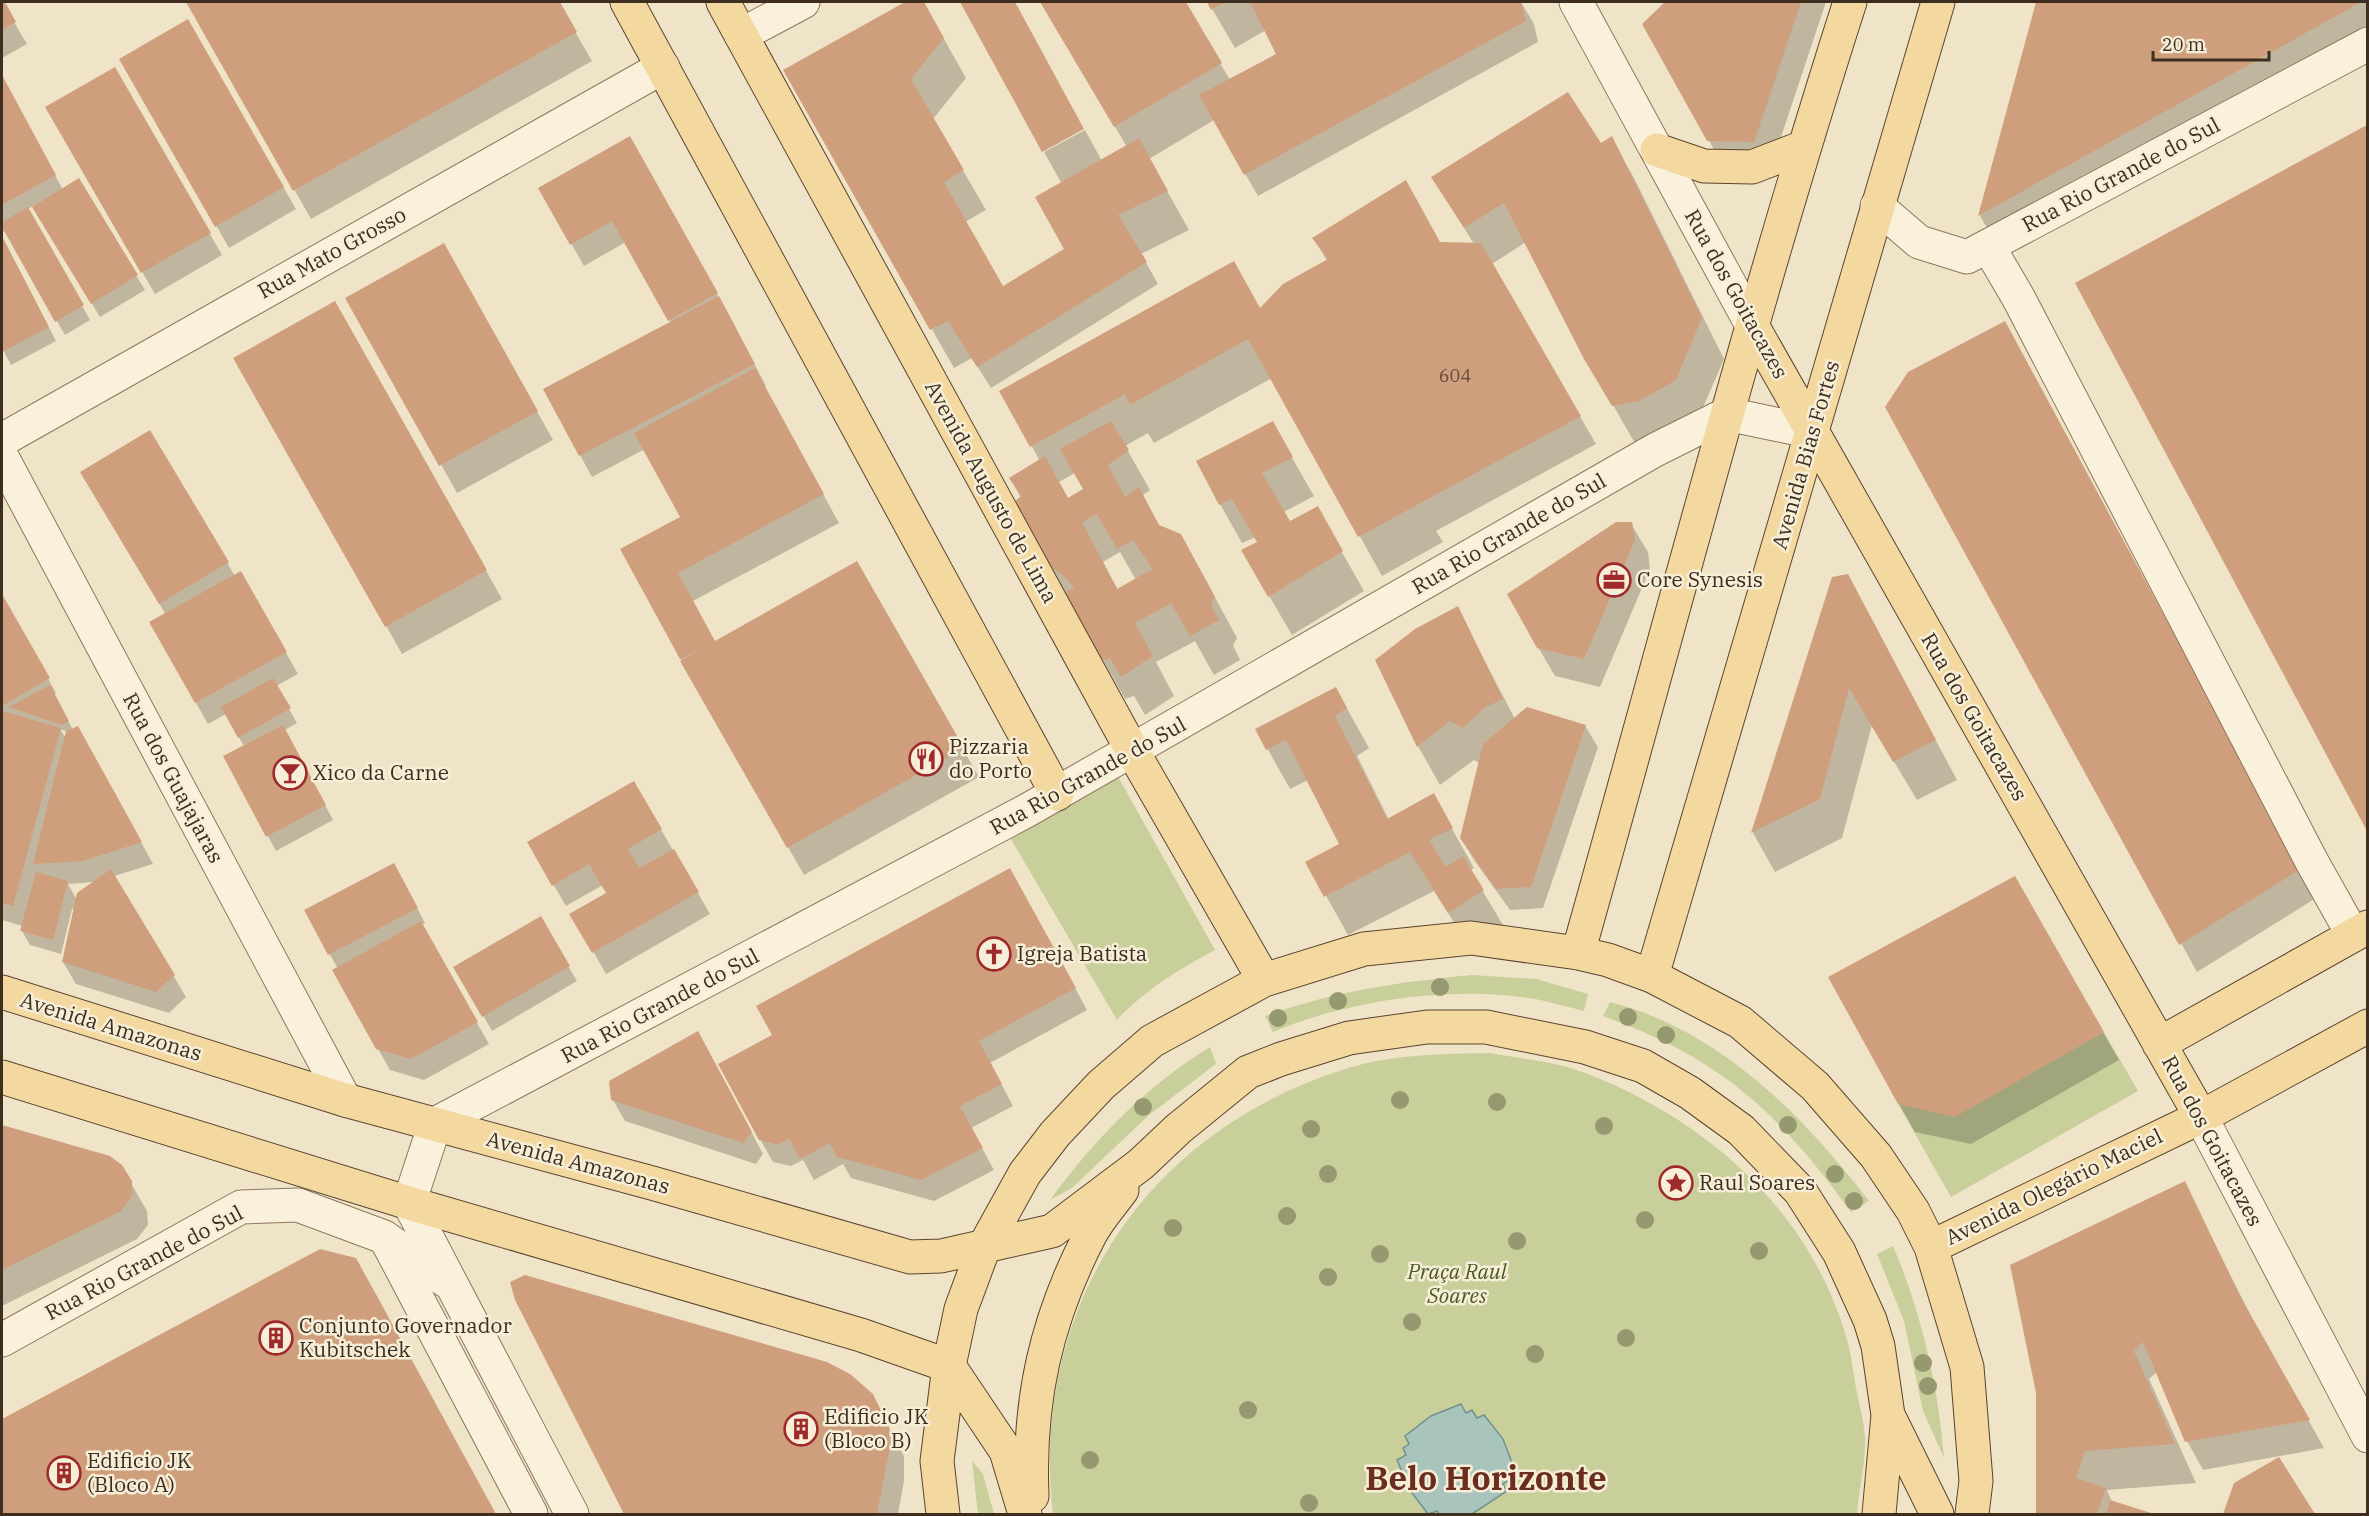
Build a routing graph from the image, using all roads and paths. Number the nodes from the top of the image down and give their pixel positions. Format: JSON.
{"nodes":[{"id":1,"x":627,"y":2,"type":"edge"},
{"id":2,"x":723,"y":2,"type":"edge"},
{"id":3,"x":803,"y":2,"type":"edge"},
{"id":4,"x":1576,"y":2,"type":"edge"},
{"id":5,"x":1850,"y":2,"type":"edge"},
{"id":6,"x":1938,"y":2,"type":"edge"},
{"id":7,"x":741,"y":35,"type":"junction"},
{"id":8,"x":2367,"y":44,"type":"edge"},
{"id":9,"x":663,"y":67,"type":"junction"},
{"id":10,"x":1803,"y":147,"type":"junction"},
{"id":11,"x":1657,"y":150,"type":"junction"},
{"id":12,"x":1877,"y":206,"type":"junction"},
{"id":13,"x":1988,"y":246,"type":"junction"},
{"id":14,"x":1753,"y":327,"type":"junction"},
{"id":15,"x":1727,"y":414,"type":"junction"},
{"id":16,"x":1813,"y":432,"type":"junction"},
{"id":17,"x":2,"y":440,"type":"edge"},
{"id":18,"x":2,"y":456,"type":"edge"},
{"id":19,"x":1133,"y":752,"type":"junction"},
{"id":20,"x":1057,"y":794,"type":"junction"},
{"id":21,"x":2360,"y":931,"type":"edge"},
{"id":22,"x":1578,"y":953,"type":"junction"},
{"id":23,"x":1652,"y":976,"type":"junction"},
{"id":24,"x":1264,"y":980,"type":"junction"},
{"id":25,"x":2,"y":992,"type":"edge"},
{"id":26,"x":2367,"y":1026,"type":"edge"},
{"id":27,"x":2159,"y":1044,"type":"junction"},
{"id":28,"x":2,"y":1077,"type":"edge"},
{"id":29,"x":345,"y":1100,"type":"junction"},
{"id":30,"x":2200,"y":1117,"type":"junction"},
{"id":31,"x":435,"y":1124,"type":"junction"},
{"id":32,"x":1141,"y":1164,"type":"junction"},
{"id":33,"x":409,"y":1203,"type":"junction"},
{"id":34,"x":384,"y":1237,"type":"junction"},
{"id":35,"x":984,"y":1246,"type":"junction"},
{"id":36,"x":1931,"y":1247,"type":"junction"},
{"id":37,"x":451,"y":1285,"type":"junction"},
{"id":38,"x":2,"y":1340,"type":"edge"},
{"id":39,"x":949,"y":1365,"type":"junction"},
{"id":40,"x":1888,"y":1415,"type":"junction"},
{"id":41,"x":2367,"y":1436,"type":"edge"},
{"id":42,"x":531,"y":1515,"type":"edge"},
{"id":43,"x":572,"y":1515,"type":"edge"},
{"id":44,"x":943,"y":1515,"type":"edge"},
{"id":45,"x":1025,"y":1515,"type":"edge"},
{"id":46,"x":1033,"y":1515,"type":"edge"},
{"id":47,"x":1879,"y":1515,"type":"edge"},
{"id":48,"x":1937,"y":1515,"type":"edge"},
{"id":49,"x":1972,"y":1515,"type":"edge"}],
"edges":[{"from":1,"to":9,"type":"main road"},
{"from":2,"to":7,"type":"main road","name":"Avenida Augusto de Lima"},
{"from":3,"to":7,"type":"street"},
{"from":4,"to":11,"type":"street","name":"Rua dos Goitacazes"},
{"from":5,"to":10,"type":"main road"},
{"from":6,"to":12,"type":"main road","name":"Avenida Bias Fortes"},
{"from":7,"to":19,"type":"main road","name":"Avenida Augusto de Lima"},
{"from":8,"to":13,"type":"street","name":"Rua Rio Grande do Sul"},
{"from":9,"to":17,"type":"street","name":"Rua Mato Grosso"},
{"from":9,"to":20,"type":"main road"},
{"from":10,"to":11,"type":"main road"},
{"from":10,"to":14,"type":"main road"},
{"from":11,"to":14,"type":"street","name":"Rua dos Goitacazes"},
{"from":12,"to":13,"type":"street","name":"Rua Rio Grande do Sul"},
{"from":12,"to":16,"type":"main road","name":"Avenida Bias Fortes"},
{"from":13,"to":21,"type":"street"},
{"from":14,"to":15,"type":"main road"},
{"from":14,"to":16,"type":"main road","name":"Rua dos Goitacazes"},
{"from":15,"to":16,"type":"street"},
{"from":15,"to":19,"type":"street","name":"Rua Rio Grande do Sul"},
{"from":15,"to":22,"type":"main road"},
{"from":16,"to":23,"type":"main road","name":"Avenida Bias Fortes"},
{"from":16,"to":27,"type":"main road","name":"Rua dos Goitacazes"},
{"from":18,"to":29,"type":"street","name":"Rua dos Guajajaras"},
{"from":19,"to":20,"type":"street","name":"Rua Rio Grande do Sul"},
{"from":19,"to":24,"type":"main road","name":"Avenida Augusto de Lima"},
{"from":20,"to":31,"type":"street","name":"Rua Rio Grande do Sul"},
{"from":21,"to":27,"type":"main road"},
{"from":22,"to":23,"type":"main road"},
{"from":22,"to":24,"type":"main road"},
{"from":23,"to":36,"type":"main road"},
{"from":24,"to":35,"type":"main road"},
{"from":25,"to":29,"type":"main road","name":"Avenida Amazonas"},
{"from":26,"to":30,"type":"main road","name":"Avenida Olegário Maciel"},
{"from":27,"to":30,"type":"main road","name":"Rua dos Goitacazes"},
{"from":28,"to":33,"type":"main road"},
{"from":29,"to":31,"type":"main road","name":"Avenida Amazonas"},
{"from":30,"to":36,"type":"main road","name":"Avenida Olegário Maciel"},
{"from":30,"to":41,"type":"street","name":"Rua dos Goitacazes"},
{"from":31,"to":33,"type":"street"},
{"from":31,"to":35,"type":"main road","name":"Avenida Amazonas"},
{"from":32,"to":35,"type":"main road","name":"Avenida Amazonas"},
{"from":32,"to":40,"type":"main road"},
{"from":32,"to":46,"type":"main road"},
{"from":33,"to":37,"type":"street"},
{"from":33,"to":39,"type":"main road"},
{"from":34,"to":37,"type":"street","name":"Rua Rio Grande do Sul"},
{"from":34,"to":38,"type":"street","name":"Rua Rio Grande do Sul"},
{"from":34,"to":42,"type":"street"},
{"from":35,"to":39,"type":"main road"},
{"from":36,"to":49,"type":"main road"},
{"from":37,"to":43,"type":"street"},
{"from":39,"to":44,"type":"main road"},
{"from":39,"to":45,"type":"main road"},
{"from":40,"to":47,"type":"main road"},
{"from":40,"to":48,"type":"main road"}]}
